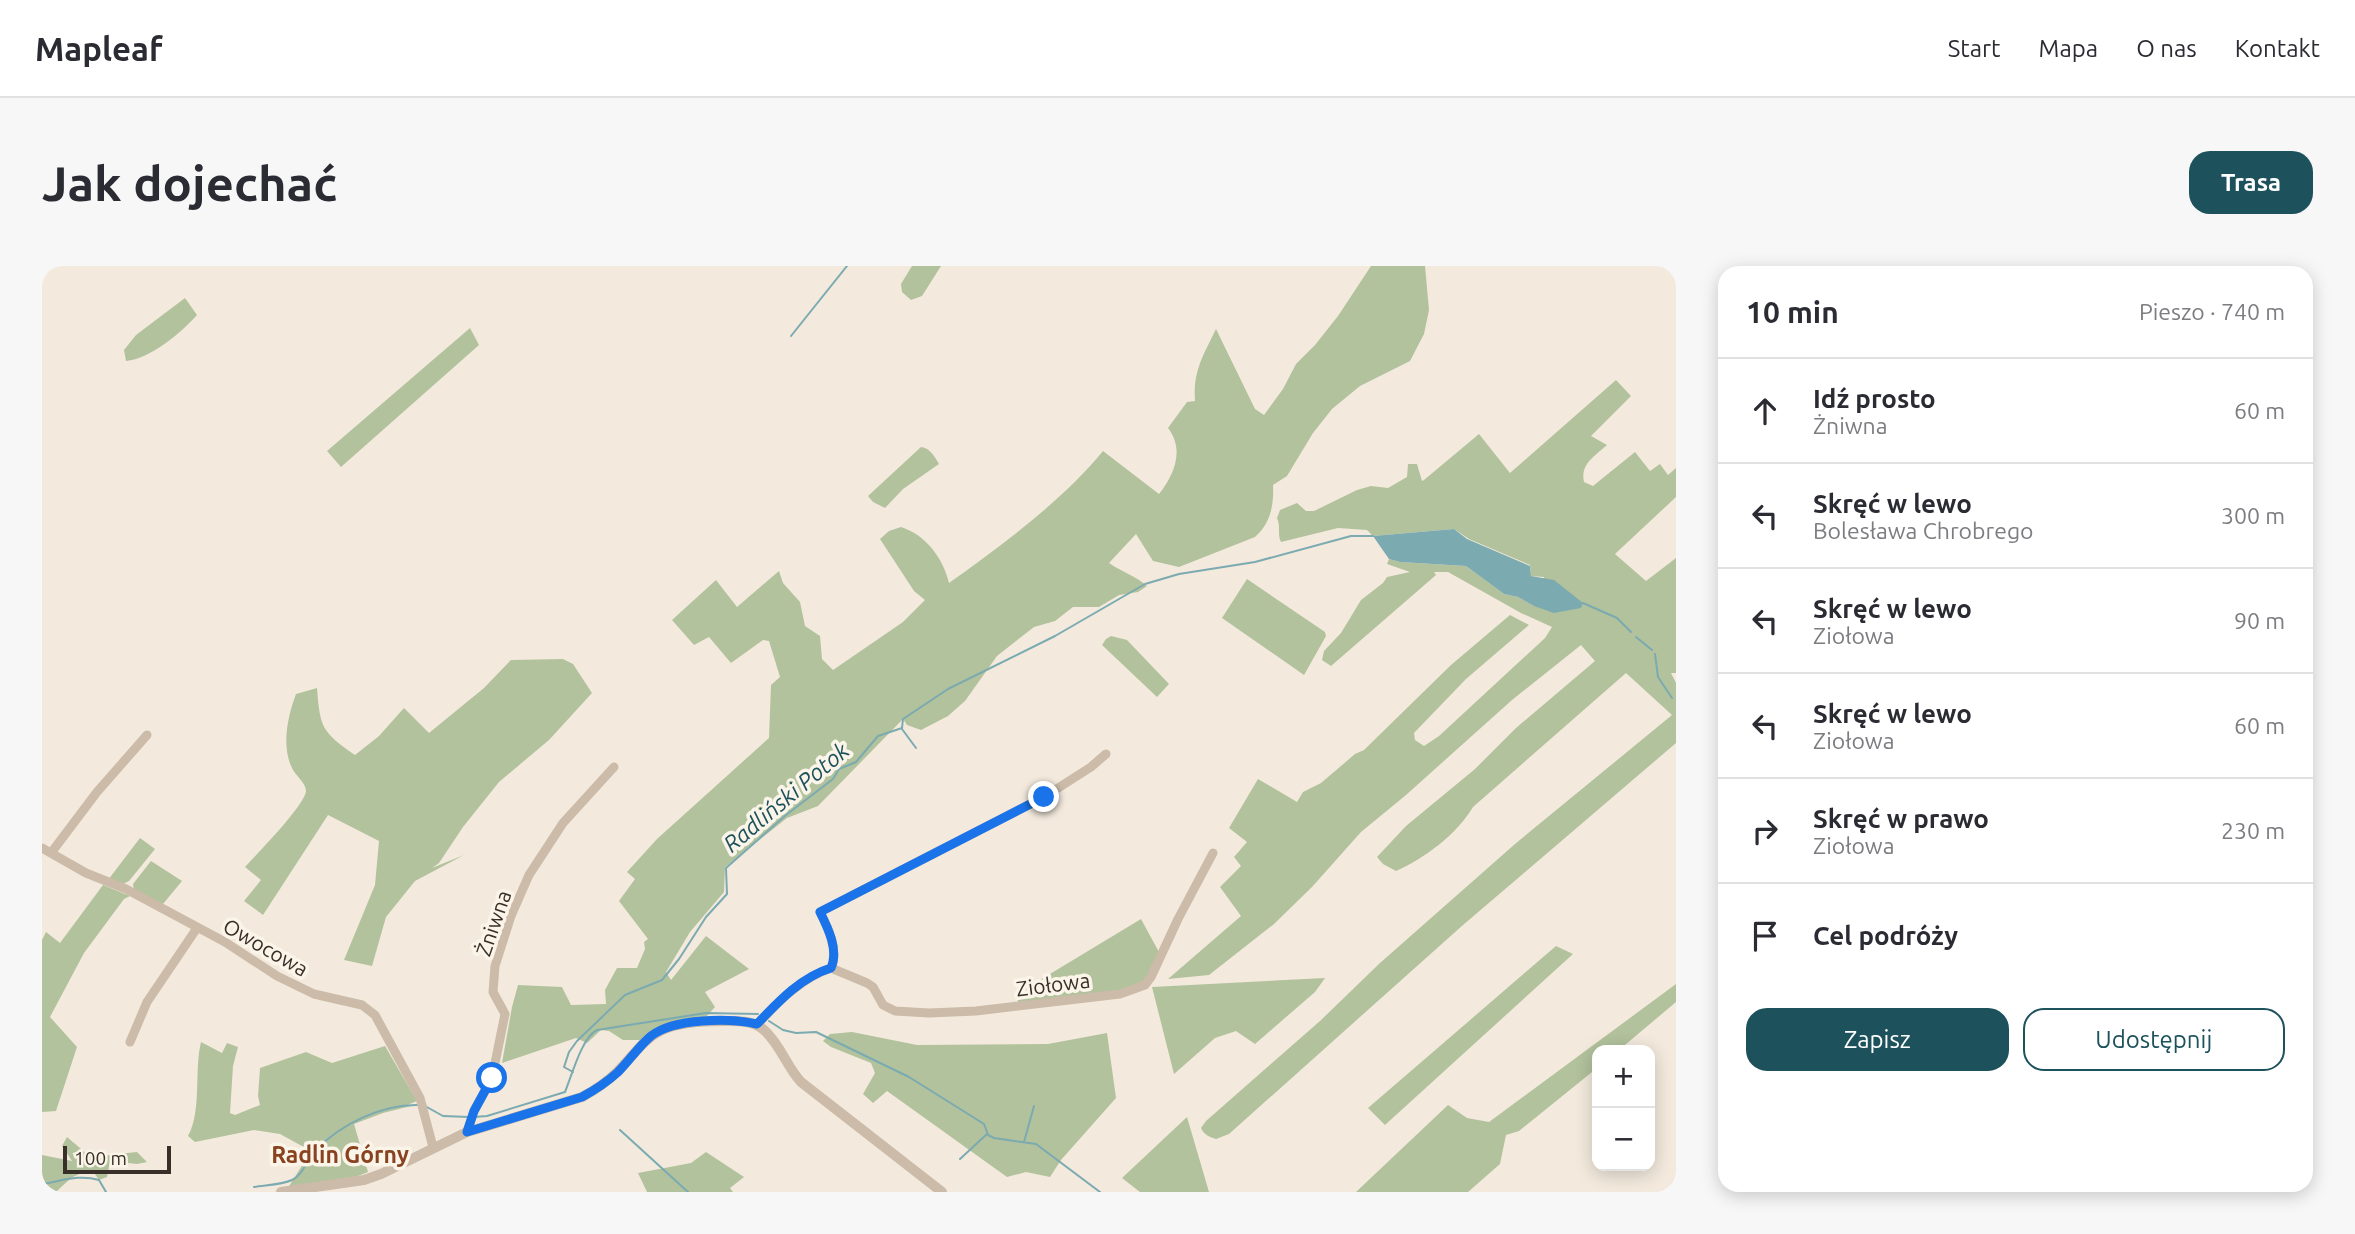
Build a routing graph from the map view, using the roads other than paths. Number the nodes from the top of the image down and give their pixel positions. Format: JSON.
{"nodes":[{"id":1,"x":147,"y":736,"type":"dead end"},
{"id":2,"x":1106,"y":754,"type":"dead end"},
{"id":3,"x":614,"y":767,"type":"dead end"},
{"id":4,"x":46,"y":851,"type":"edge"},
{"id":5,"x":1213,"y":853,"type":"dead end"},
{"id":6,"x":197,"y":928,"type":"junction"},
{"id":7,"x":831,"y":968,"type":"junction"},
{"id":8,"x":757,"y":1024,"type":"junction"},
{"id":9,"x":130,"y":1042,"type":"dead end"},
{"id":10,"x":470,"y":1121,"type":"junction"},
{"id":11,"x":433,"y":1147,"type":"junction"},
{"id":12,"x":281,"y":1192,"type":"edge"},
{"id":13,"x":942,"y":1192,"type":"edge"}],
"edges":[{"from":1,"to":4,"type":"street","name":"Owocowa"},
{"from":2,"to":7,"type":"street"},
{"from":3,"to":10,"type":"street","name":"Żniwna"},
{"from":4,"to":6,"type":"street","name":"Owocowa"},
{"from":5,"to":7,"type":"street","name":"Ziołowa"},
{"from":6,"to":9,"type":"street"},
{"from":6,"to":11,"type":"street","name":"Owocowa"},
{"from":7,"to":8,"type":"street"},
{"from":8,"to":10,"type":"street"},
{"from":8,"to":13,"type":"street"},
{"from":10,"to":11,"type":"street"},
{"from":11,"to":12,"type":"street"}]}
